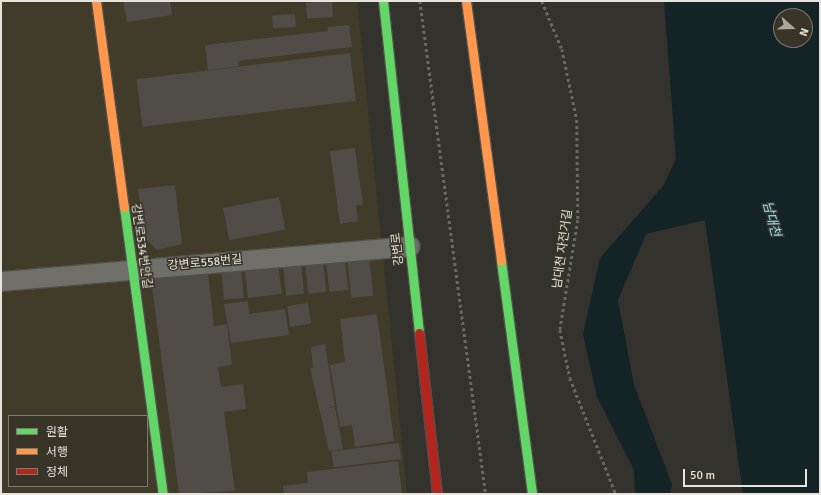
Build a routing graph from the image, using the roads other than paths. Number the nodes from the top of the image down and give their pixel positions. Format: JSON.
{"nodes":[{"id":1,"x":96,"y":1,"type":"edge"},
{"id":2,"x":383,"y":1,"type":"edge"},
{"id":3,"x":466,"y":1,"type":"edge"},
{"id":4,"x":410,"y":246,"type":"junction"},
{"id":5,"x":131,"y":269,"type":"junction"},
{"id":6,"x":1,"y":281,"type":"edge"},
{"id":7,"x":163,"y":494,"type":"edge"},
{"id":8,"x":437,"y":494,"type":"edge"},
{"id":9,"x":532,"y":494,"type":"edge"}],
"edges":[{"from":1,"to":5,"type":"street","name":"강변로534번안길"},
{"from":2,"to":4,"type":"street","name":"강변로"},
{"from":3,"to":9,"type":"street"},
{"from":4,"to":5,"type":"street","name":"강변로558번길"},
{"from":4,"to":8,"type":"street","name":"강변로"},
{"from":5,"to":6,"type":"street","name":"강변로558번길"},
{"from":5,"to":7,"type":"street","name":"강변로534번안길"}]}
